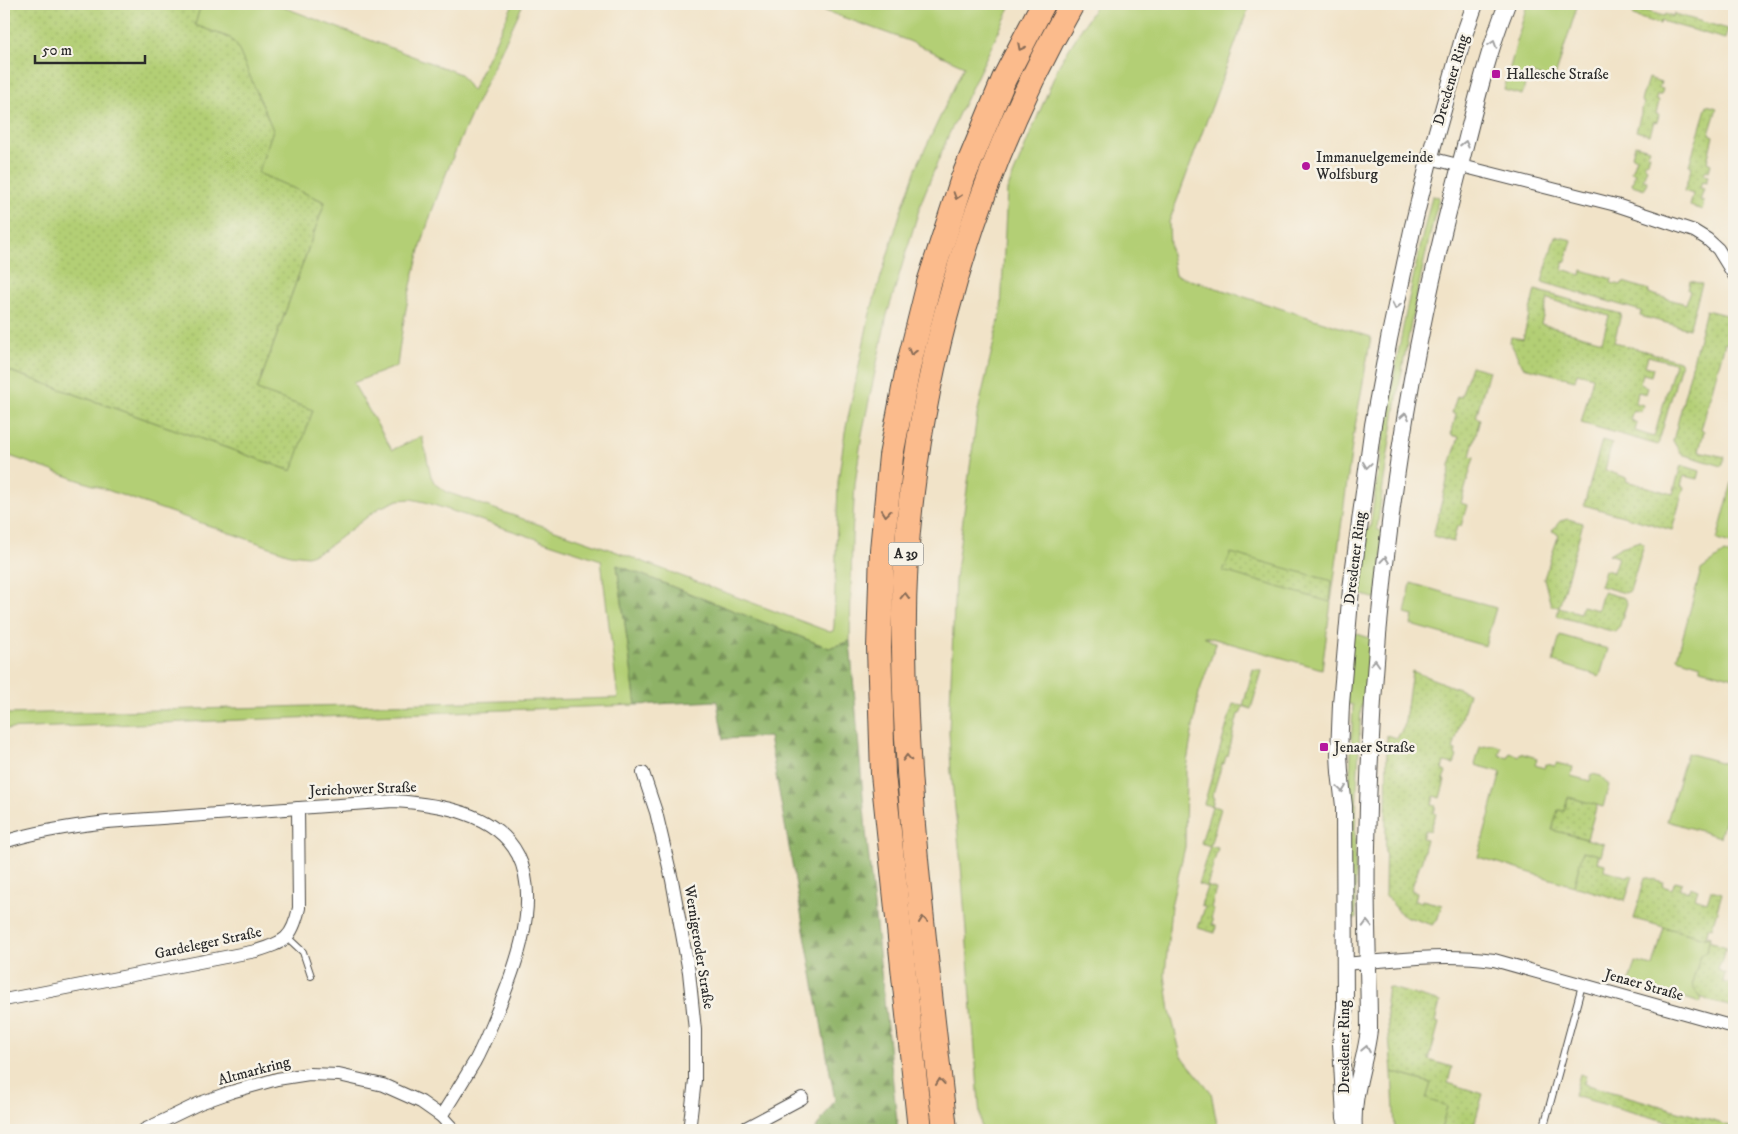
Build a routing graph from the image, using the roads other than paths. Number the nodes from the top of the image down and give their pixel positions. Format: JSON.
{"nodes":[{"id":1,"x":1043,"y":4,"type":"edge"},
{"id":2,"x":1072,"y":4,"type":"edge"},
{"id":3,"x":1475,"y":4,"type":"edge"},
{"id":4,"x":1507,"y":4,"type":"edge"},
{"id":5,"x":1430,"y":158,"type":"junction"},
{"id":6,"x":1460,"y":165,"type":"junction"},
{"id":7,"x":1734,"y":275,"type":"edge"},
{"id":8,"x":643,"y":773,"type":"dead end"},
{"id":9,"x":298,"y":808,"type":"junction"},
{"id":10,"x":4,"y":842,"type":"edge"},
{"id":11,"x":288,"y":938,"type":"junction"},
{"id":12,"x":1368,"y":962,"type":"junction"},
{"id":13,"x":1344,"y":964,"type":"junction"},
{"id":14,"x":311,"y":976,"type":"dead end"},
{"id":15,"x":1582,"y":985,"type":"junction"},
{"id":16,"x":4,"y":1000,"type":"edge"},
{"id":17,"x":1734,"y":1027,"type":"edge"},
{"id":18,"x":802,"y":1098,"type":"dead end"},
{"id":19,"x":441,"y":1116,"type":"junction"},
{"id":20,"x":150,"y":1129,"type":"edge"},
{"id":21,"x":454,"y":1130,"type":"edge"},
{"id":22,"x":691,"y":1130,"type":"edge"},
{"id":23,"x":742,"y":1130,"type":"edge"},
{"id":24,"x":920,"y":1130,"type":"edge"},
{"id":25,"x":945,"y":1130,"type":"edge"},
{"id":26,"x":1346,"y":1130,"type":"edge"},
{"id":27,"x":1354,"y":1130,"type":"edge"},
{"id":28,"x":1543,"y":1130,"type":"edge"}],
"edges":[{"from":1,"to":24,"type":"highway","number":"A 39","one_way":true},
{"from":25,"to":2,"type":"highway","number":"A 39","one_way":true},
{"from":3,"to":5,"type":"street","name":"Dresdener Ring"},
{"from":6,"to":4,"type":"street","name":"Dresdener Ring","one_way":true},
{"from":5,"to":6,"type":"street"},
{"from":5,"to":13,"type":"street","name":"Dresdener Ring","one_way":true},
{"from":6,"to":7,"type":"street"},
{"from":12,"to":6,"type":"street","name":"Dresdener Ring","one_way":true},
{"from":8,"to":22,"type":"street","name":"Wernigeroder Straße"},
{"from":9,"to":10,"type":"street","name":"Jerichower Straße"},
{"from":9,"to":11,"type":"street"},
{"from":9,"to":19,"type":"street","name":"Jerichower Straße"},
{"from":11,"to":14,"type":"lane"},
{"from":11,"to":16,"type":"street","name":"Gardeleger Straße"},
{"from":12,"to":13,"type":"street"},
{"from":12,"to":15,"type":"street","name":"Jenaer Straße"},
{"from":27,"to":12,"type":"street","name":"Dresdener Ring","one_way":true},
{"from":13,"to":26,"type":"street","name":"Dresdener Ring"},
{"from":15,"to":17,"type":"street","name":"Jenaer Straße"},
{"from":15,"to":28,"type":"lane"},
{"from":18,"to":23,"type":"street"},
{"from":19,"to":20,"type":"street","name":"Altmarkring"},
{"from":19,"to":21,"type":"street","name":"Altmarkring"}]}
